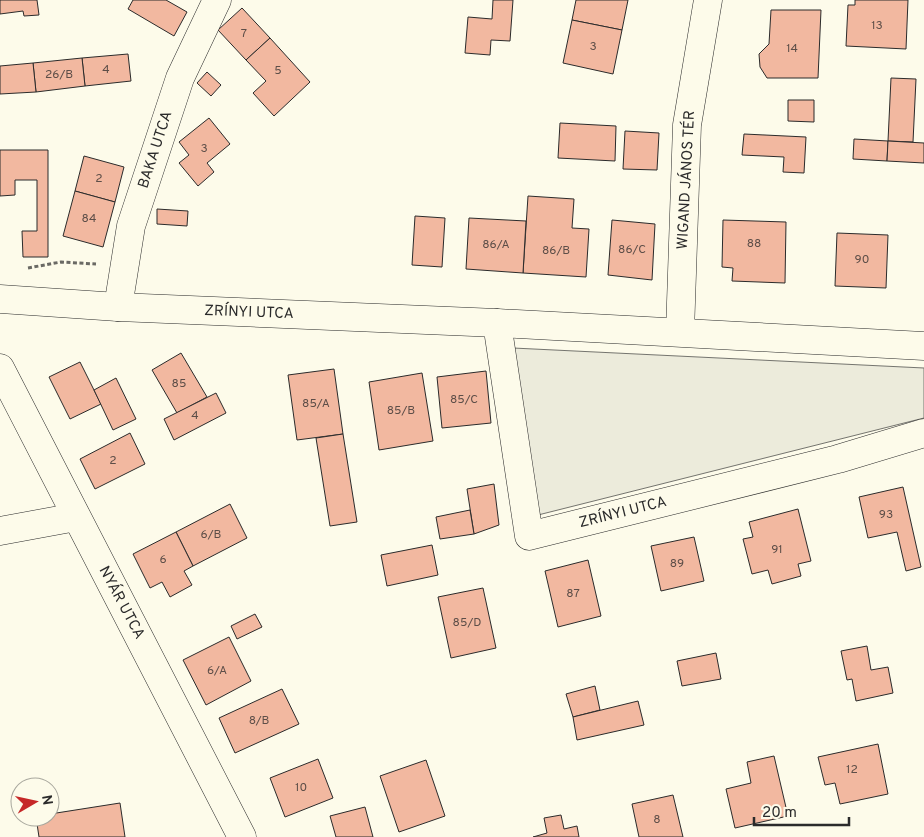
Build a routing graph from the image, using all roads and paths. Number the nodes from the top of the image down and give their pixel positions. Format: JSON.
{"nodes":[{"id":1,"x":217,"y":0,"type":"edge"},
{"id":2,"x":708,"y":0,"type":"edge"},
{"id":3,"x":100,"y":264,"type":"dead end"},
{"id":4,"x":25,"y":268,"type":"dead end"},
{"id":5,"x":0,"y":298,"type":"edge"},
{"id":6,"x":118,"y":307,"type":"junction"},
{"id":7,"x":497,"y":323,"type":"junction"},
{"id":8,"x":680,"y":332,"type":"junction"},
{"id":9,"x":924,"y":346,"type":"edge"},
{"id":10,"x":0,"y":368,"type":"edge"},
{"id":11,"x":924,"y":434,"type":"edge"},
{"id":12,"x":76,"y":517,"type":"junction"},
{"id":13,"x":0,"y":531,"type":"edge"},
{"id":14,"x":242,"y":837,"type":"edge"}],
"edges":[{"from":1,"to":6,"type":"street","name":"BAKA UTCA"},
{"from":2,"to":8,"type":"street","name":"WIGAND JÁNOS TÉR"},
{"from":3,"to":4,"type":"path"},
{"from":5,"to":6,"type":"street","name":"ZRÍNYI UTCA"},
{"from":6,"to":7,"type":"street","name":"ZRÍNYI UTCA"},
{"from":7,"to":8,"type":"street","name":"ZRÍNYI UTCA"},
{"from":7,"to":11,"type":"street","name":"ZRÍNYI UTCA"},
{"from":8,"to":9,"type":"street","name":"ZRÍNYI UTCA"},
{"from":10,"to":12,"type":"street","name":"NYÁR UTCA"},
{"from":12,"to":13,"type":"street"},
{"from":12,"to":14,"type":"street","name":"NYÁR UTCA"}]}
